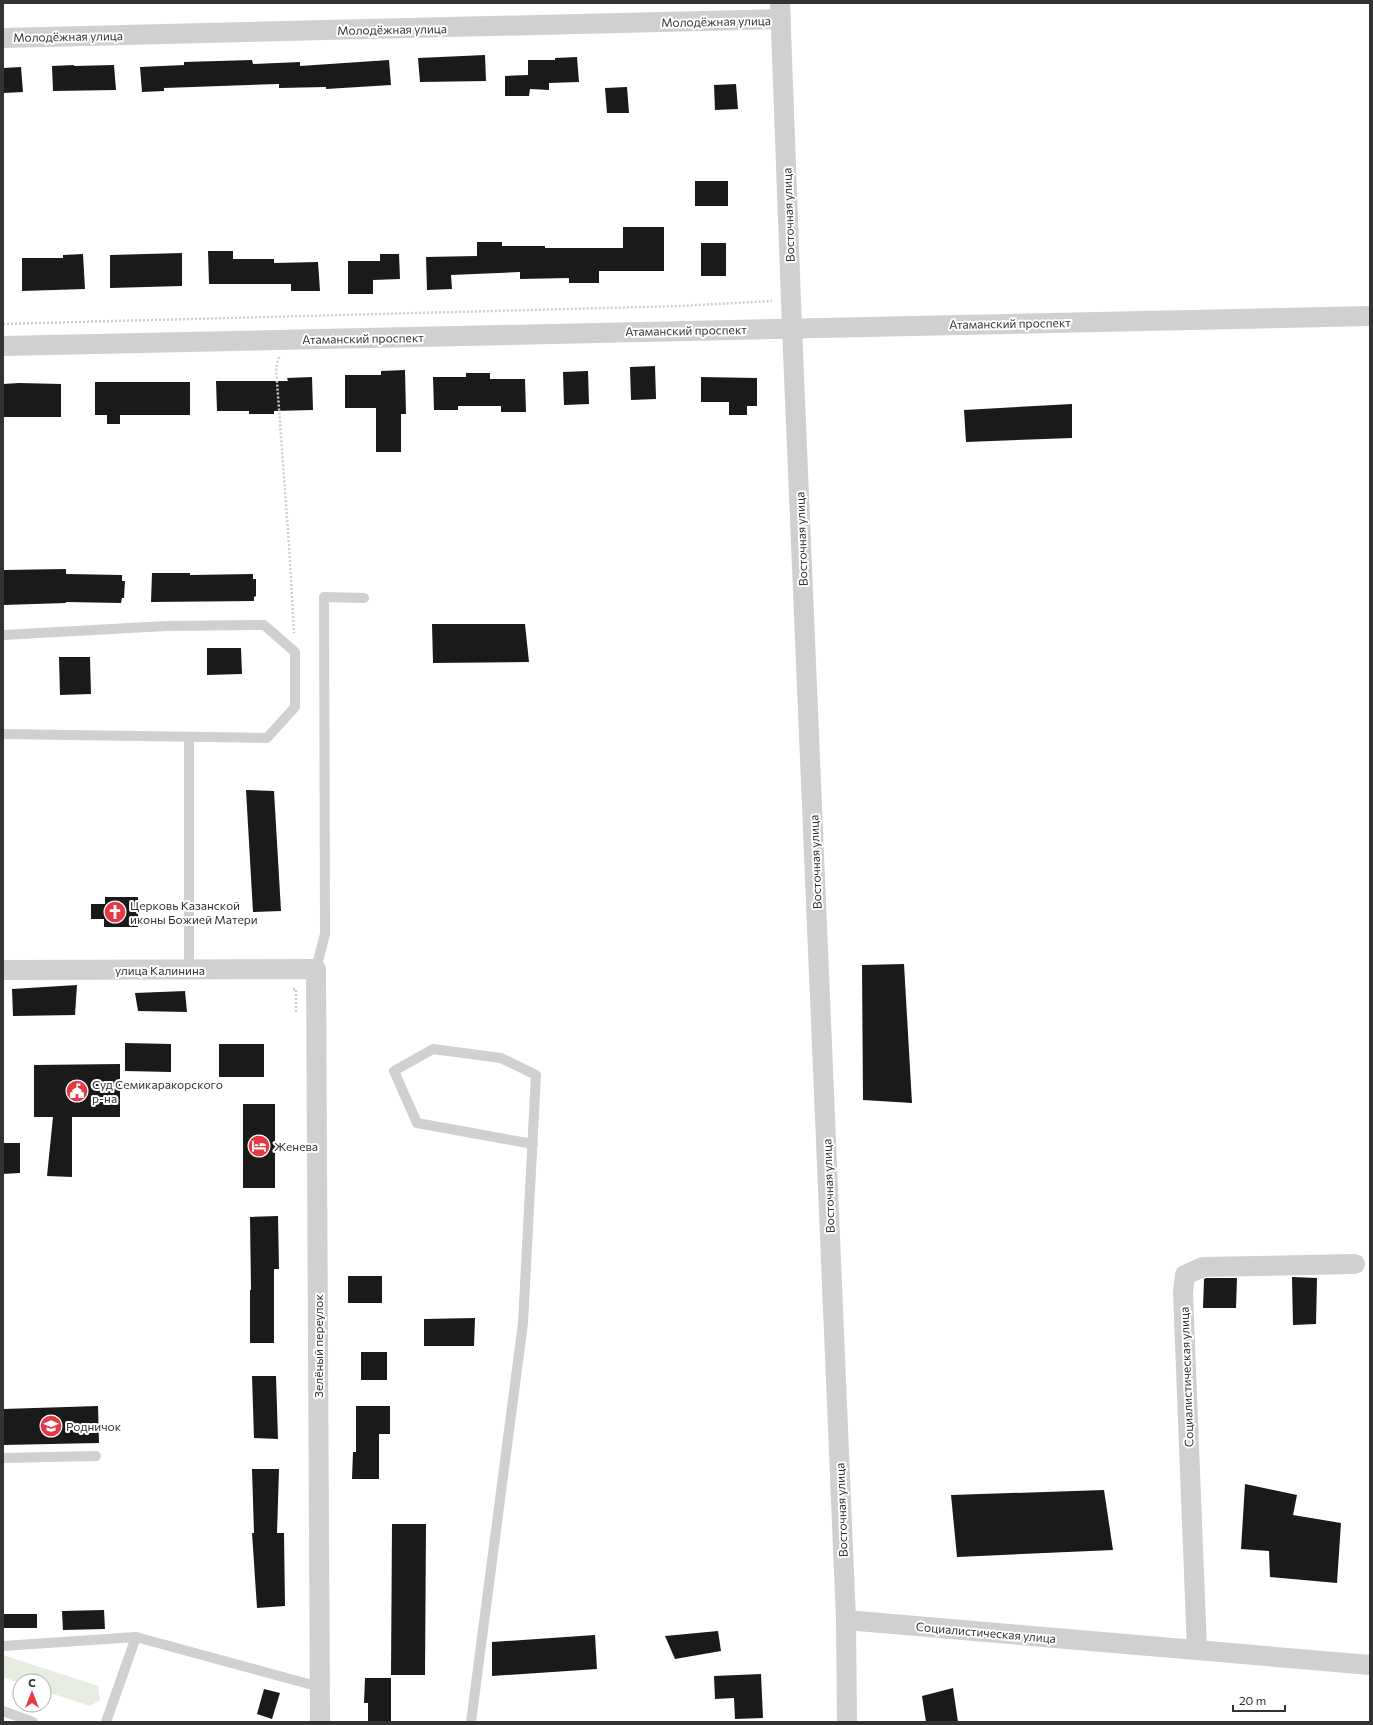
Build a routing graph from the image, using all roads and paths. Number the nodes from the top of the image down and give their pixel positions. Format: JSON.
{"nodes":[{"id":1,"x":781,"y":11,"type":"edge"},
{"id":2,"x":3,"y":38,"type":"edge"},
{"id":3,"x":772,"y":301,"type":"dead end"},
{"id":4,"x":1370,"y":316,"type":"edge"},
{"id":5,"x":3,"y":324,"type":"edge"},
{"id":6,"x":792,"y":328,"type":"junction"},
{"id":7,"x":284,"y":340,"type":"junction"},
{"id":8,"x":3,"y":346,"type":"edge"},
{"id":9,"x":364,"y":598,"type":"dead end"},
{"id":10,"x":3,"y":635,"type":"edge"},
{"id":11,"x":295,"y":652,"type":"junction"},
{"id":12,"x":3,"y":734,"type":"edge"},
{"id":13,"x":189,"y":737,"type":"junction"},
{"id":14,"x":316,"y":969,"type":"junction"},
{"id":15,"x":3,"y":970,"type":"edge"},
{"id":16,"x":189,"y":970,"type":"junction"},
{"id":17,"x":288,"y":989,"type":"dead end"},
{"id":18,"x":296,"y":1013,"type":"dead end"},
{"id":19,"x":533,"y":1144,"type":"junction"},
{"id":20,"x":1355,"y":1264,"type":"dead end"},
{"id":21,"x":96,"y":1456,"type":"dead end"},
{"id":22,"x":3,"y":1458,"type":"edge"},
{"id":23,"x":846,"y":1620,"type":"junction"},
{"id":24,"x":136,"y":1637,"type":"junction"},
{"id":25,"x":3,"y":1646,"type":"edge"},
{"id":26,"x":1197,"y":1650,"type":"junction"},
{"id":27,"x":1370,"y":1665,"type":"edge"},
{"id":28,"x":320,"y":1687,"type":"junction"},
{"id":29,"x":3,"y":1711,"type":"edge"},
{"id":30,"x":33,"y":1722,"type":"edge"},
{"id":31,"x":106,"y":1722,"type":"edge"},
{"id":32,"x":320,"y":1722,"type":"edge"},
{"id":33,"x":472,"y":1722,"type":"edge"},
{"id":34,"x":847,"y":1722,"type":"edge"}],
"edges":[{"from":1,"to":2,"type":"street","name":"Молодёжная улица"},
{"from":1,"to":6,"type":"street","name":"Восточная улица"},
{"from":3,"to":5,"type":"path"},
{"from":4,"to":6,"type":"street","name":"Атаманский проспект"},
{"from":6,"to":7,"type":"street","name":"Атаманский проспект"},
{"from":6,"to":23,"type":"street","name":"Восточная улица"},
{"from":7,"to":8,"type":"street","name":"Атаманский проспект"},
{"from":7,"to":11,"type":"path"},
{"from":9,"to":14,"type":"lane"},
{"from":10,"to":11,"type":"lane"},
{"from":11,"to":13,"type":"lane"},
{"from":12,"to":13,"type":"lane"},
{"from":13,"to":16,"type":"lane"},
{"from":14,"to":16,"type":"street","name":"улица Калинина"},
{"from":14,"to":28,"type":"street","name":"Зелёный переулок"},
{"from":15,"to":16,"type":"street","name":"улица Калинина"},
{"from":17,"to":18,"type":"path"},
{"from":19,"to":19,"type":"lane"},
{"from":19,"to":33,"type":"lane"},
{"from":20,"to":26,"type":"street","name":"Социалистическая улица"},
{"from":21,"to":22,"type":"lane"},
{"from":23,"to":26,"type":"street","name":"Социалистическая улица"},
{"from":23,"to":34,"type":"street","name":"Восточная улица"},
{"from":24,"to":25,"type":"lane"},
{"from":24,"to":28,"type":"lane"},
{"from":24,"to":31,"type":"lane"},
{"from":26,"to":27,"type":"street","name":"Социалистическая улица"},
{"from":28,"to":32,"type":"street","name":"Зелёный переулок"},
{"from":29,"to":30,"type":"lane"}]}
